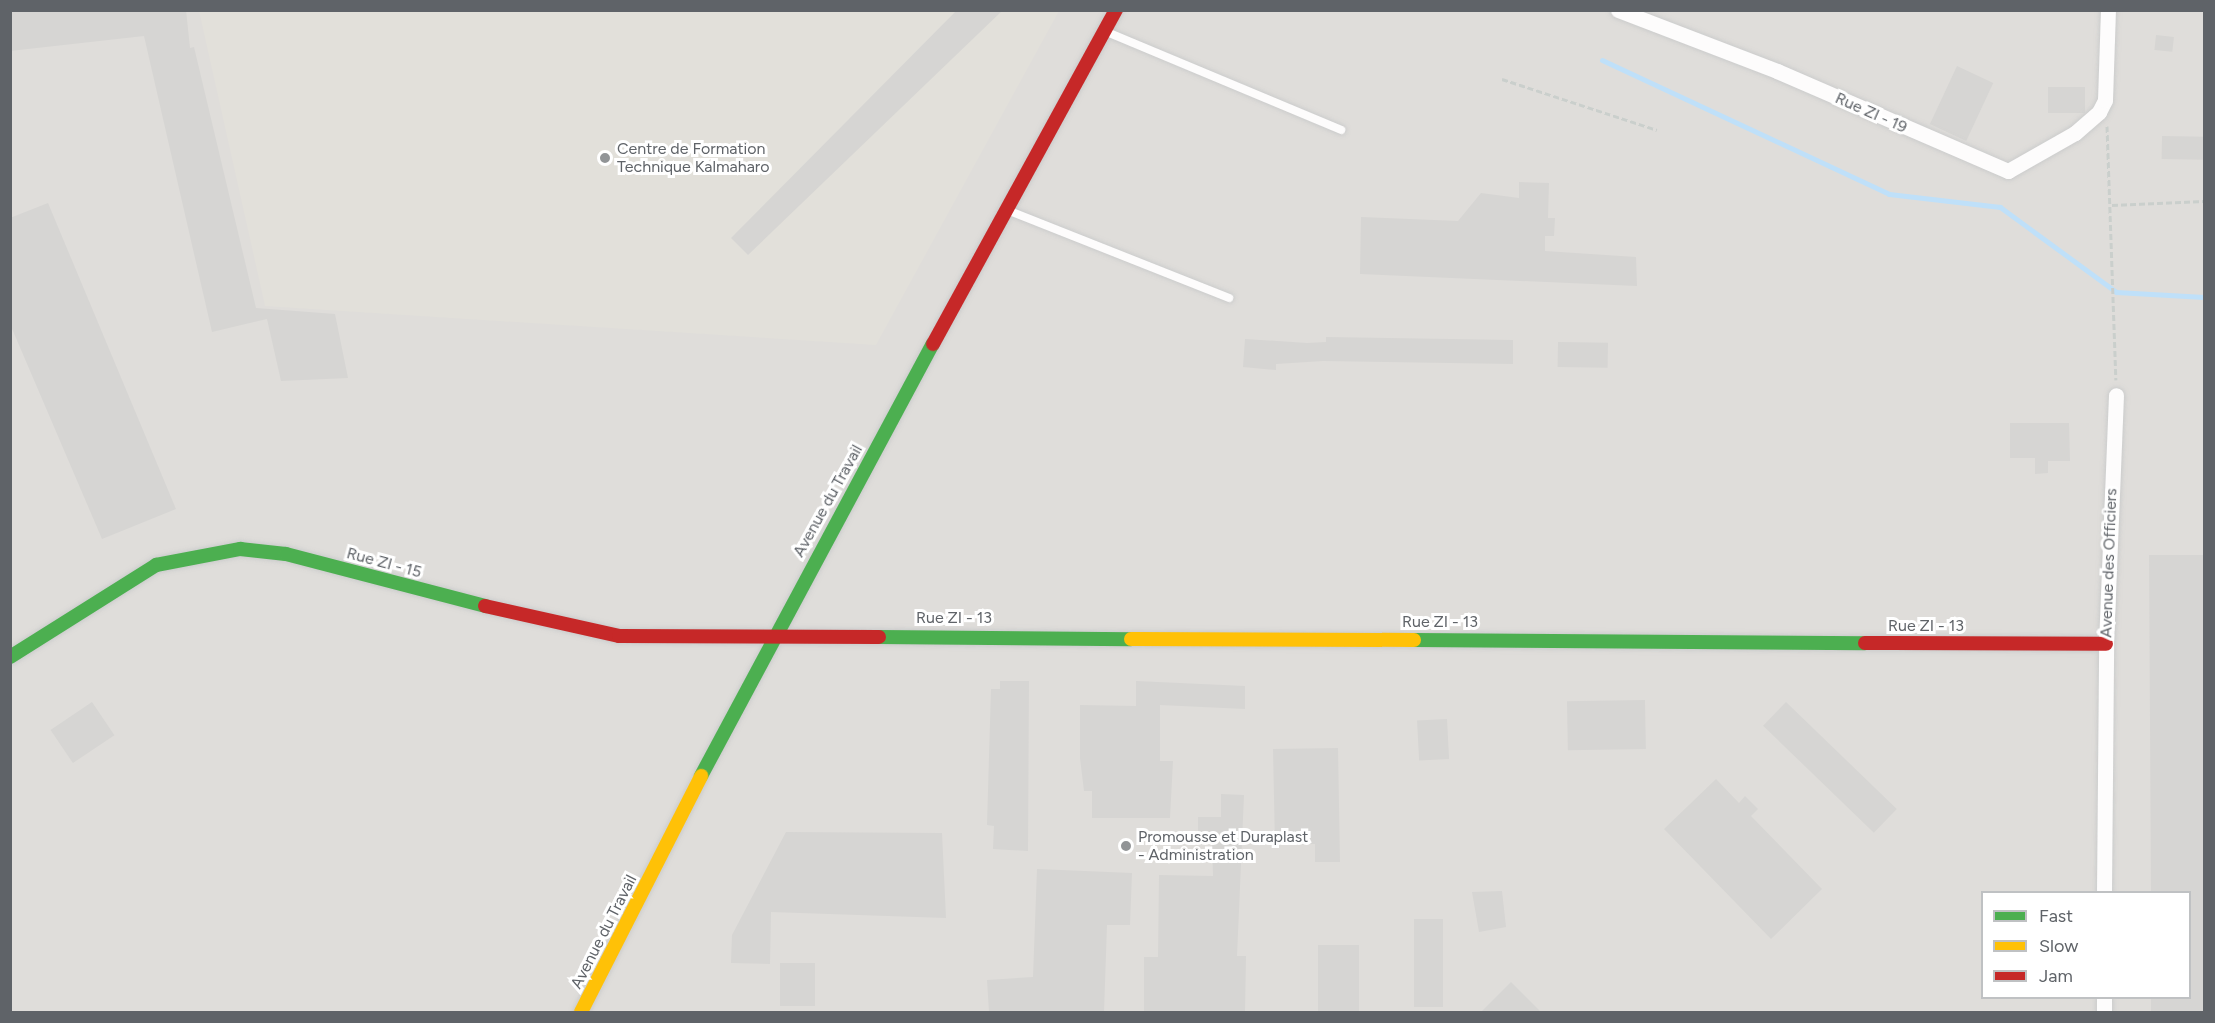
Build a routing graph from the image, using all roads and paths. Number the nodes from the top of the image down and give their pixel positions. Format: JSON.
{"nodes":[{"id":1,"x":1116,"y":10,"type":"edge"},
{"id":2,"x":1618,"y":10,"type":"edge"},
{"id":3,"x":2108,"y":10,"type":"edge"},
{"id":4,"x":1104,"y":31,"type":"junction"},
{"id":5,"x":1502,"y":79,"type":"dead end"},
{"id":6,"x":2105,"y":100,"type":"junction"},
{"id":7,"x":1341,"y":130,"type":"dead end"},
{"id":8,"x":1657,"y":130,"type":"dead end"},
{"id":9,"x":2205,"y":201,"type":"edge"},
{"id":10,"x":2112,"y":205,"type":"junction"},
{"id":11,"x":1007,"y":210,"type":"junction"},
{"id":12,"x":1229,"y":298,"type":"dead end"},
{"id":13,"x":2116,"y":395,"type":"joint"},
{"id":14,"x":774,"y":633,"type":"junction"},
{"id":15,"x":2106,"y":644,"type":"junction"},
{"id":16,"x":10,"y":657,"type":"edge"},
{"id":17,"x":2104,"y":891,"type":"edge"},
{"id":18,"x":581,"y":1012,"type":"edge"}],
"edges":[{"from":1,"to":4,"type":"street","name":"Avenue du Travail"},
{"from":2,"to":6,"type":"street","name":"Rue ZI - 19"},
{"from":3,"to":6,"type":"street"},
{"from":4,"to":7,"type":"lane"},
{"from":4,"to":11,"type":"street","name":"Avenue du Travail"},
{"from":5,"to":8,"type":"path"},
{"from":6,"to":10,"type":"path"},
{"from":9,"to":10,"type":"path"},
{"from":10,"to":13,"type":"path"},
{"from":11,"to":12,"type":"lane"},
{"from":11,"to":14,"type":"street","name":"Avenue du Travail"},
{"from":13,"to":15,"type":"street","name":"Avenue des Officiers"},
{"from":14,"to":15,"type":"street","name":"Rue ZI - 13"},
{"from":14,"to":16,"type":"street","name":"Rue ZI - 15"},
{"from":14,"to":18,"type":"street","name":"Avenue du Travail"},
{"from":15,"to":17,"type":"street","name":"Avenue des Officiers"}]}
